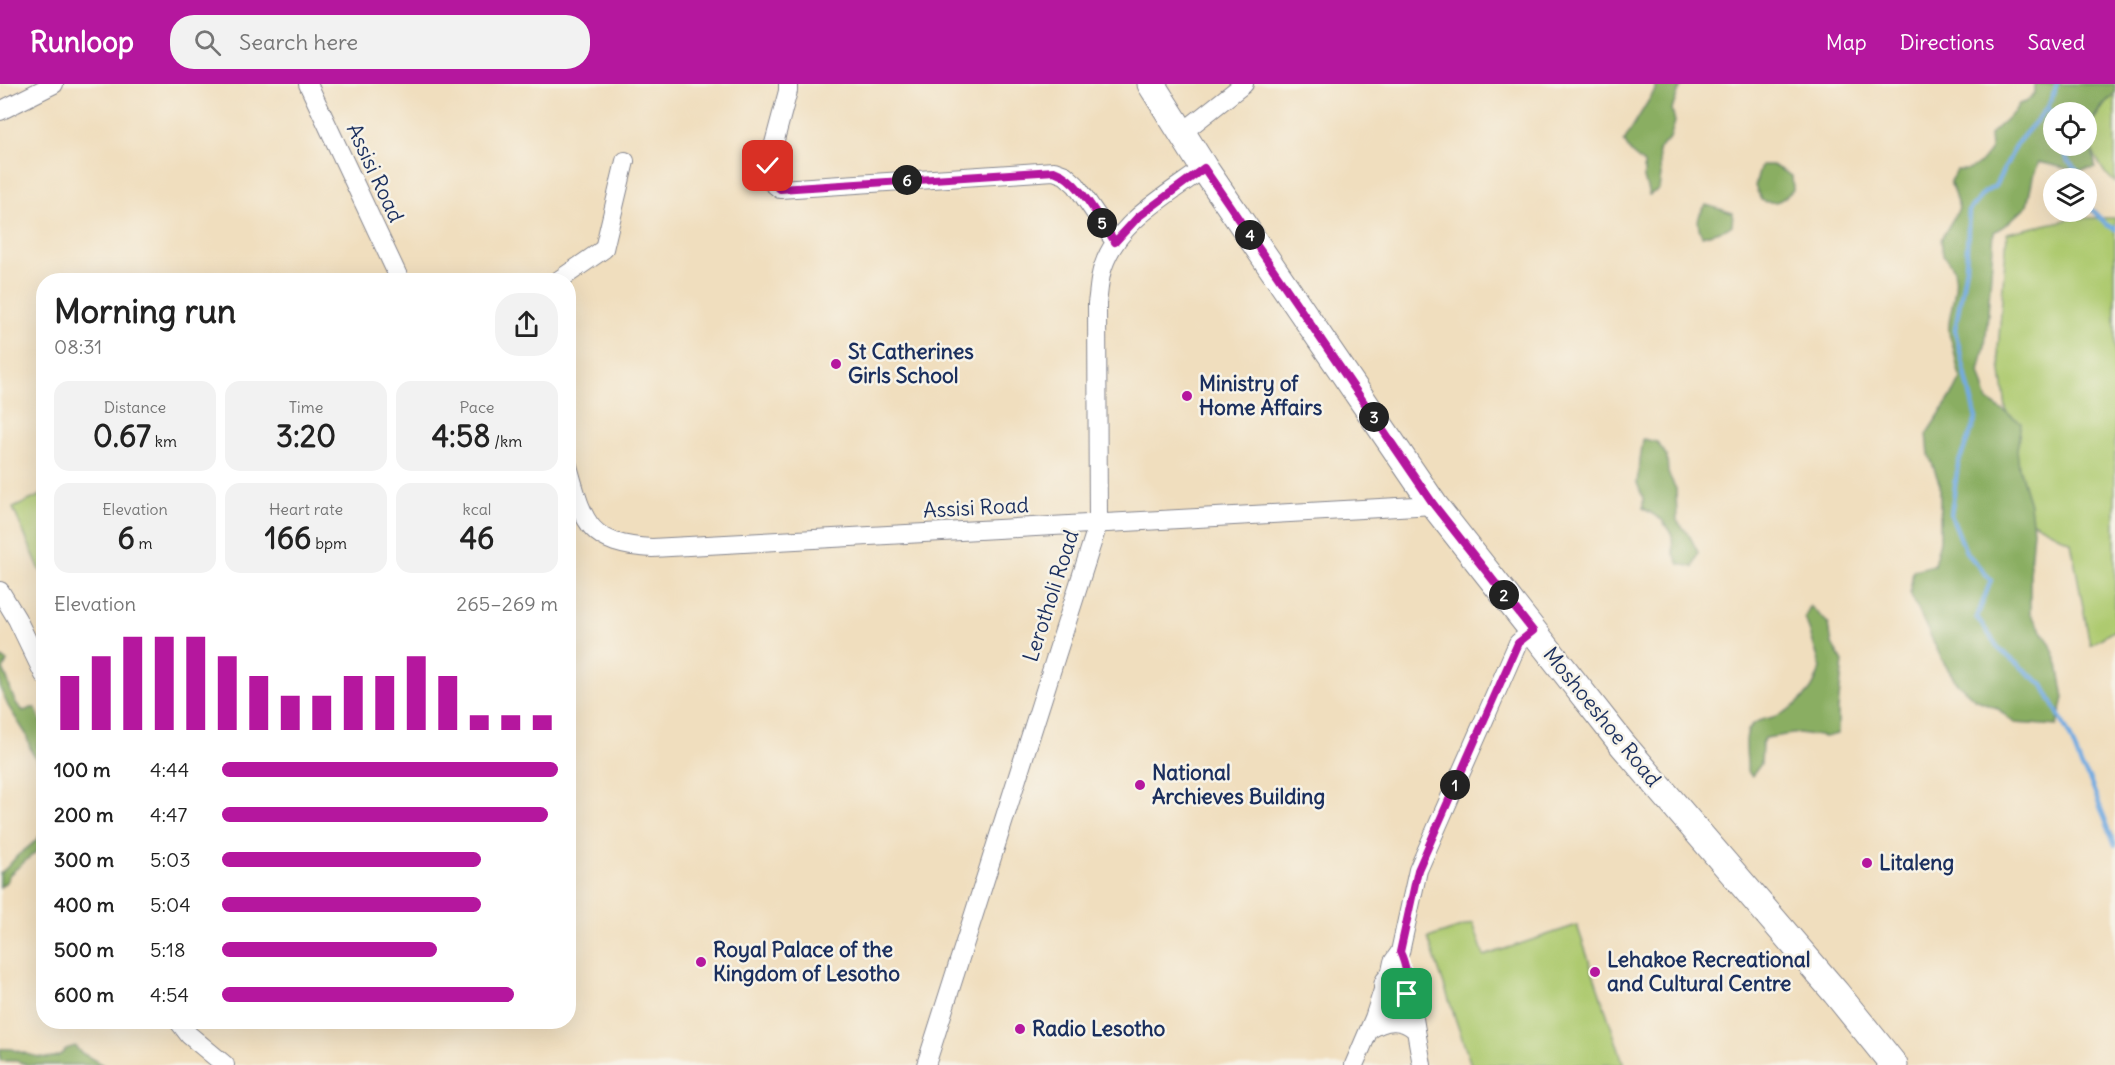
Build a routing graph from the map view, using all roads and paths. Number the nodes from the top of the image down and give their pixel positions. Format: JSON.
{"nodes":[{"id":1,"x":54,"y":84,"type":"edge"},
{"id":2,"x":308,"y":84,"type":"edge"},
{"id":3,"x":788,"y":84,"type":"edge"},
{"id":4,"x":1151,"y":84,"type":"edge"},
{"id":5,"x":1244,"y":84,"type":"edge"},
{"id":6,"x":0,"y":111,"type":"edge"},
{"id":7,"x":1183,"y":132,"type":"junction"},
{"id":8,"x":625,"y":161,"type":"dead end"},
{"id":9,"x":1204,"y":168,"type":"junction"},
{"id":10,"x":1115,"y":242,"type":"junction"},
{"id":11,"x":397,"y":273,"type":"edge"},
{"id":12,"x":569,"y":273,"type":"edge"},
{"id":13,"x":576,"y":494,"type":"edge"},
{"id":14,"x":1434,"y":505,"type":"junction"},
{"id":15,"x":1098,"y":524,"type":"junction"},
{"id":16,"x":0,"y":591,"type":"edge"},
{"id":17,"x":1533,"y":631,"type":"junction"},
{"id":18,"x":36,"y":658,"type":"edge"},
{"id":19,"x":1396,"y":989,"type":"junction"},
{"id":20,"x":1372,"y":1024,"type":"junction"},
{"id":21,"x":1412,"y":1028,"type":"junction"},
{"id":22,"x":184,"y":1029,"type":"edge"},
{"id":23,"x":225,"y":1065,"type":"edge"},
{"id":24,"x":926,"y":1065,"type":"edge"},
{"id":25,"x":1354,"y":1065,"type":"edge"},
{"id":26,"x":1422,"y":1065,"type":"edge"},
{"id":27,"x":1894,"y":1065,"type":"edge"}],
"edges":[{"from":1,"to":6,"type":"street"},
{"from":2,"to":11,"type":"street","name":"Assisi Road"},
{"from":3,"to":10,"type":"street"},
{"from":4,"to":7,"type":"main road","name":"Moshoeshoe Road"},
{"from":5,"to":7,"type":"street"},
{"from":7,"to":9,"type":"main road","name":"Moshoeshoe Road"},
{"from":8,"to":12,"type":"street"},
{"from":9,"to":10,"type":"street","name":"Lerotholi Road"},
{"from":9,"to":14,"type":"main road","name":"Moshoeshoe Road"},
{"from":10,"to":15,"type":"street","name":"Lerotholi Road"},
{"from":13,"to":15,"type":"street","name":"Assisi Road"},
{"from":14,"to":15,"type":"street","name":"Assisi Road"},
{"from":14,"to":17,"type":"main road","name":"Moshoeshoe Road"},
{"from":15,"to":24,"type":"street","name":"Lerotholi Road"},
{"from":16,"to":18,"type":"street"},
{"from":17,"to":19,"type":"street"},
{"from":17,"to":27,"type":"main road","name":"Moshoeshoe Road"},
{"from":19,"to":20,"type":"street"},
{"from":19,"to":21,"type":"street"},
{"from":20,"to":21,"type":"street"},
{"from":20,"to":25,"type":"street"},
{"from":21,"to":26,"type":"street"},
{"from":22,"to":23,"type":"street"}]}
